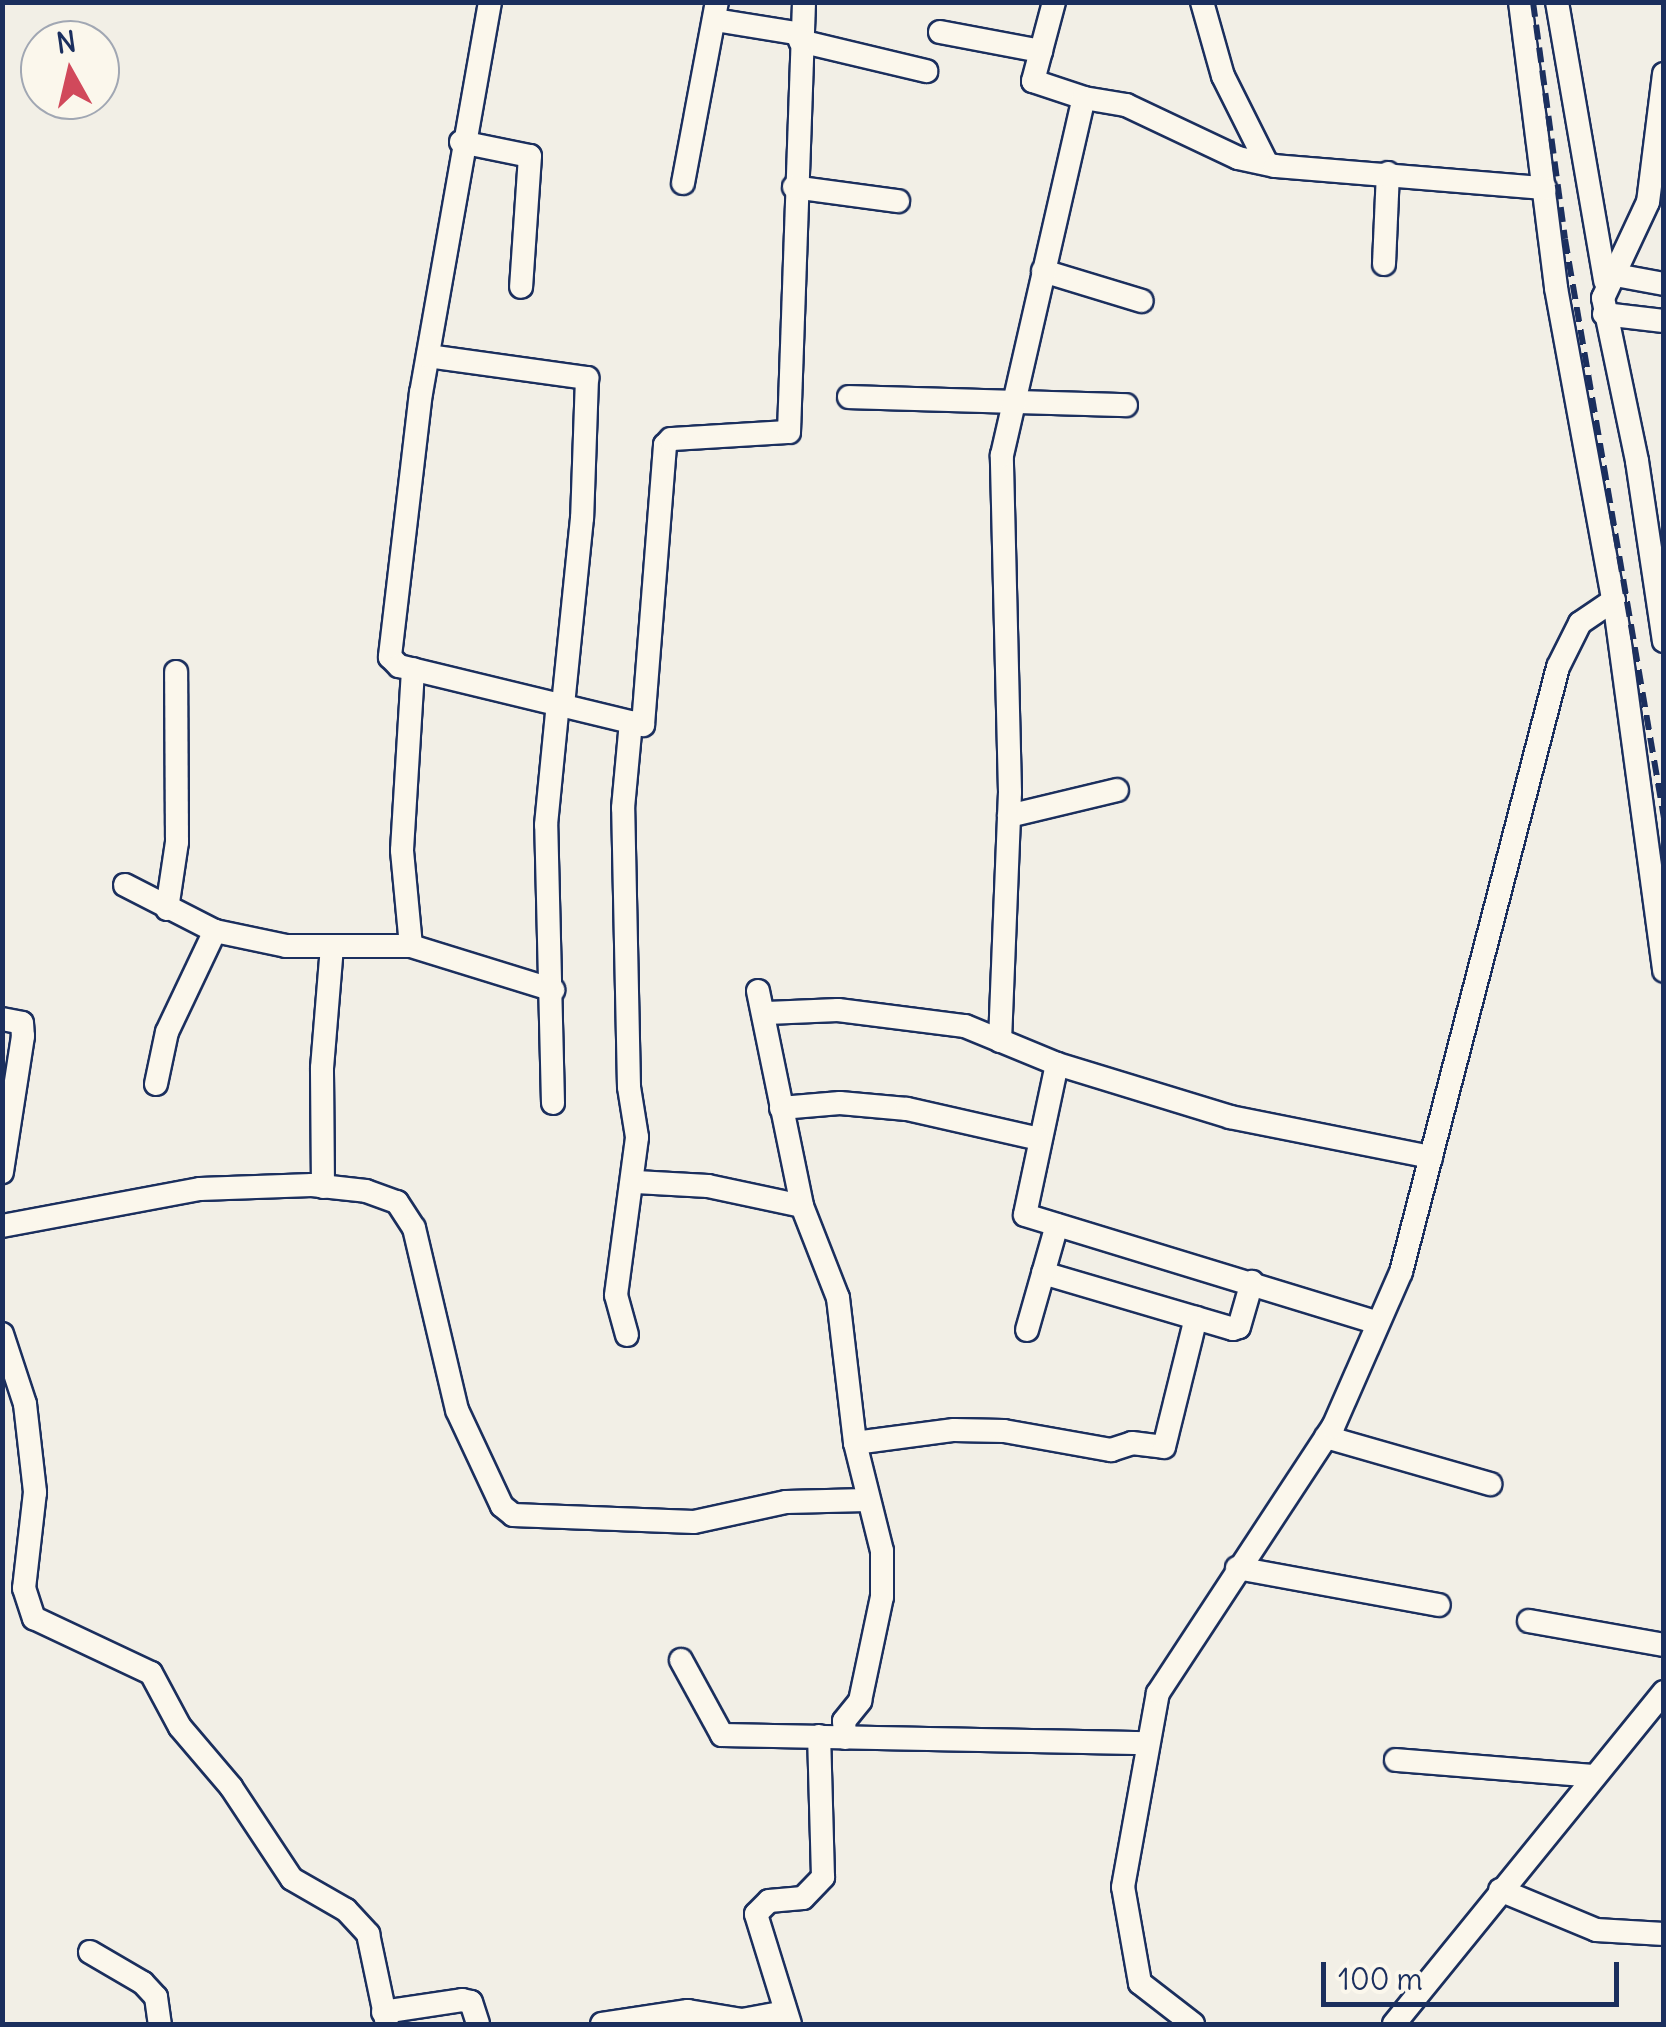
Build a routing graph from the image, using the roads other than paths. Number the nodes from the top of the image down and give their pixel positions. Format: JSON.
{"nodes":[{"id":1,"x":490,"y":2,"type":"edge"},
{"id":2,"x":804,"y":2,"type":"edge"},
{"id":3,"x":1054,"y":2,"type":"edge"},
{"id":4,"x":1202,"y":2,"type":"edge"},
{"id":5,"x":1520,"y":2,"type":"edge"},
{"id":6,"x":1558,"y":2,"type":"edge"},
{"id":7,"x":716,"y":11,"type":"edge"},
{"id":8,"x":940,"y":32,"type":"dead end"},
{"id":9,"x":800,"y":37,"type":"junction"},
{"id":10,"x":1041,"y":51,"type":"junction"},
{"id":11,"x":926,"y":71,"type":"dead end"},
{"id":12,"x":1664,"y":74,"type":"edge"},
{"id":13,"x":1084,"y":98,"type":"junction"},
{"id":14,"x":1661,"y":123,"type":"edge"},
{"id":15,"x":461,"y":142,"type":"junction"},
{"id":16,"x":1266,"y":164,"type":"junction"},
{"id":17,"x":1659,"y":167,"type":"edge"},
{"id":18,"x":1388,"y":172,"type":"junction"},
{"id":19,"x":682,"y":183,"type":"dead end"},
{"id":20,"x":794,"y":187,"type":"junction"},
{"id":21,"x":1545,"y":188,"type":"junction"},
{"id":22,"x":898,"y":201,"type":"dead end"},
{"id":23,"x":1384,"y":264,"type":"dead end"},
{"id":24,"x":1043,"y":271,"type":"junction"},
{"id":25,"x":1608,"y":278,"type":"junction"},
{"id":26,"x":1664,"y":284,"type":"edge"},
{"id":27,"x":522,"y":287,"type":"dead end"},
{"id":28,"x":1142,"y":301,"type":"dead end"},
{"id":29,"x":1604,"y":314,"type":"junction"},
{"id":30,"x":1664,"y":321,"type":"edge"},
{"id":31,"x":428,"y":356,"type":"junction"},
{"id":32,"x":849,"y":397,"type":"dead end"},
{"id":33,"x":1012,"y":400,"type":"junction"},
{"id":34,"x":1126,"y":405,"type":"dead end"},
{"id":35,"x":1614,"y":600,"type":"junction"},
{"id":36,"x":1664,"y":640,"type":"edge"},
{"id":37,"x":413,"y":669,"type":"junction"},
{"id":38,"x":176,"y":672,"type":"dead end"},
{"id":39,"x":561,"y":703,"type":"junction"},
{"id":40,"x":631,"y":722,"type":"junction"},
{"id":41,"x":1118,"y":790,"type":"dead end"},
{"id":42,"x":1009,"y":816,"type":"junction"},
{"id":43,"x":125,"y":884,"type":"dead end"},
{"id":44,"x":167,"y":909,"type":"junction"},
{"id":45,"x":216,"y":931,"type":"junction"},
{"id":46,"x":332,"y":946,"type":"junction"},
{"id":47,"x":411,"y":946,"type":"junction"},
{"id":48,"x":1664,"y":971,"type":"edge"},
{"id":49,"x":553,"y":990,"type":"junction"},
{"id":50,"x":2,"y":1019,"type":"edge"},
{"id":51,"x":1000,"y":1041,"type":"junction"},
{"id":52,"x":1057,"y":1064,"type":"junction"},
{"id":53,"x":156,"y":1084,"type":"dead end"},
{"id":54,"x":553,"y":1103,"type":"dead end"},
{"id":55,"x":781,"y":1108,"type":"junction"},
{"id":56,"x":1039,"y":1139,"type":"junction"},
{"id":57,"x":1431,"y":1157,"type":"junction"},
{"id":58,"x":2,"y":1172,"type":"edge"},
{"id":59,"x":636,"y":1182,"type":"junction"},
{"id":60,"x":323,"y":1186,"type":"junction"},
{"id":61,"x":802,"y":1206,"type":"junction"},
{"id":62,"x":1058,"y":1224,"type":"junction"},
{"id":63,"x":2,"y":1226,"type":"edge"},
{"id":64,"x":1044,"y":1273,"type":"junction"},
{"id":65,"x":1252,"y":1282,"type":"junction"},
{"id":66,"x":1196,"y":1318,"type":"junction"},
{"id":67,"x":1378,"y":1323,"type":"junction"},
{"id":68,"x":1027,"y":1330,"type":"dead end"},
{"id":69,"x":2,"y":1334,"type":"edge"},
{"id":70,"x":627,"y":1335,"type":"dead end"},
{"id":71,"x":1326,"y":1437,"type":"junction"},
{"id":72,"x":855,"y":1442,"type":"junction"},
{"id":73,"x":1490,"y":1484,"type":"dead end"},
{"id":74,"x":868,"y":1500,"type":"junction"},
{"id":75,"x":1237,"y":1568,"type":"junction"},
{"id":76,"x":1439,"y":1605,"type":"dead end"},
{"id":77,"x":1529,"y":1621,"type":"dead end"},
{"id":78,"x":1664,"y":1645,"type":"edge"},
{"id":79,"x":681,"y":1660,"type":"dead end"},
{"id":80,"x":1664,"y":1692,"type":"edge"},
{"id":81,"x":819,"y":1736,"type":"junction"},
{"id":82,"x":845,"y":1738,"type":"junction"},
{"id":83,"x":1148,"y":1743,"type":"junction"},
{"id":84,"x":1396,"y":1760,"type":"dead end"},
{"id":85,"x":1594,"y":1776,"type":"junction"},
{"id":86,"x":1500,"y":1890,"type":"junction"},
{"id":87,"x":1664,"y":1934,"type":"edge"},
{"id":88,"x":90,"y":1952,"type":"dead end"},
{"id":89,"x":385,"y":2018,"type":"edge"},
{"id":90,"x":788,"y":2018,"type":"edge"},
{"id":91,"x":160,"y":2024,"type":"edge"},
{"id":92,"x":478,"y":2024,"type":"edge"},
{"id":93,"x":602,"y":2024,"type":"edge"},
{"id":94,"x":1194,"y":2024,"type":"edge"},
{"id":95,"x":1394,"y":2024,"type":"edge"}],
"edges":[{"from":1,"to":15,"type":"street"},
{"from":2,"to":9,"type":"street"},
{"from":3,"to":10,"type":"street"},
{"from":4,"to":16,"type":"street"},
{"from":5,"to":21,"type":"street"},
{"from":6,"to":25,"type":"street"},
{"from":7,"to":9,"type":"street"},
{"from":7,"to":19,"type":"street"},
{"from":8,"to":10,"type":"street"},
{"from":9,"to":11,"type":"street"},
{"from":9,"to":20,"type":"street"},
{"from":10,"to":13,"type":"street"},
{"from":12,"to":14,"type":"street"},
{"from":13,"to":16,"type":"street"},
{"from":13,"to":24,"type":"street"},
{"from":14,"to":17,"type":"street"},
{"from":15,"to":27,"type":"street"},
{"from":15,"to":31,"type":"street"},
{"from":16,"to":18,"type":"street"},
{"from":17,"to":25,"type":"street"},
{"from":18,"to":21,"type":"street"},
{"from":18,"to":23,"type":"street"},
{"from":20,"to":22,"type":"street"},
{"from":20,"to":40,"type":"street"},
{"from":21,"to":35,"type":"street"},
{"from":24,"to":28,"type":"street"},
{"from":24,"to":33,"type":"street"},
{"from":25,"to":26,"type":"street"},
{"from":25,"to":29,"type":"street"},
{"from":29,"to":30,"type":"street"},
{"from":29,"to":36,"type":"street"},
{"from":31,"to":37,"type":"street"},
{"from":31,"to":39,"type":"street"},
{"from":32,"to":33,"type":"street"},
{"from":33,"to":34,"type":"street"},
{"from":33,"to":42,"type":"street"},
{"from":35,"to":48,"type":"street"},
{"from":35,"to":57,"type":"street"},
{"from":37,"to":39,"type":"street"},
{"from":37,"to":47,"type":"street"},
{"from":38,"to":44,"type":"street"},
{"from":39,"to":40,"type":"street"},
{"from":39,"to":49,"type":"street"},
{"from":40,"to":59,"type":"street"},
{"from":41,"to":42,"type":"street"},
{"from":42,"to":51,"type":"street"},
{"from":43,"to":44,"type":"street"},
{"from":44,"to":45,"type":"street"},
{"from":45,"to":46,"type":"street"},
{"from":45,"to":53,"type":"street"},
{"from":46,"to":47,"type":"street"},
{"from":46,"to":60,"type":"street"},
{"from":47,"to":49,"type":"street"},
{"from":49,"to":54,"type":"street"},
{"from":50,"to":58,"type":"street"},
{"from":51,"to":52,"type":"street"},
{"from":51,"to":55,"type":"street"},
{"from":52,"to":56,"type":"street"},
{"from":52,"to":57,"type":"street"},
{"from":55,"to":56,"type":"street"},
{"from":55,"to":61,"type":"street"},
{"from":56,"to":62,"type":"street"},
{"from":57,"to":67,"type":"street"},
{"from":59,"to":61,"type":"street"},
{"from":59,"to":70,"type":"street"},
{"from":60,"to":63,"type":"street"},
{"from":60,"to":74,"type":"street"},
{"from":61,"to":72,"type":"street"},
{"from":62,"to":64,"type":"street"},
{"from":62,"to":65,"type":"street"},
{"from":64,"to":66,"type":"street"},
{"from":64,"to":68,"type":"street"},
{"from":65,"to":66,"type":"street"},
{"from":65,"to":67,"type":"street"},
{"from":66,"to":72,"type":"street"},
{"from":67,"to":71,"type":"street"},
{"from":69,"to":89,"type":"street"},
{"from":71,"to":73,"type":"street"},
{"from":71,"to":75,"type":"street"},
{"from":72,"to":74,"type":"street"},
{"from":74,"to":82,"type":"street"},
{"from":75,"to":76,"type":"street"},
{"from":75,"to":83,"type":"street"},
{"from":77,"to":78,"type":"street"},
{"from":79,"to":81,"type":"street"},
{"from":80,"to":85,"type":"street"},
{"from":81,"to":82,"type":"street"},
{"from":81,"to":90,"type":"street"},
{"from":82,"to":83,"type":"street"},
{"from":83,"to":94,"type":"street"},
{"from":84,"to":85,"type":"street"},
{"from":85,"to":86,"type":"street"},
{"from":86,"to":87,"type":"street"},
{"from":86,"to":95,"type":"street"},
{"from":88,"to":91,"type":"street"},
{"from":89,"to":92,"type":"street"},
{"from":90,"to":93,"type":"street"}]}
